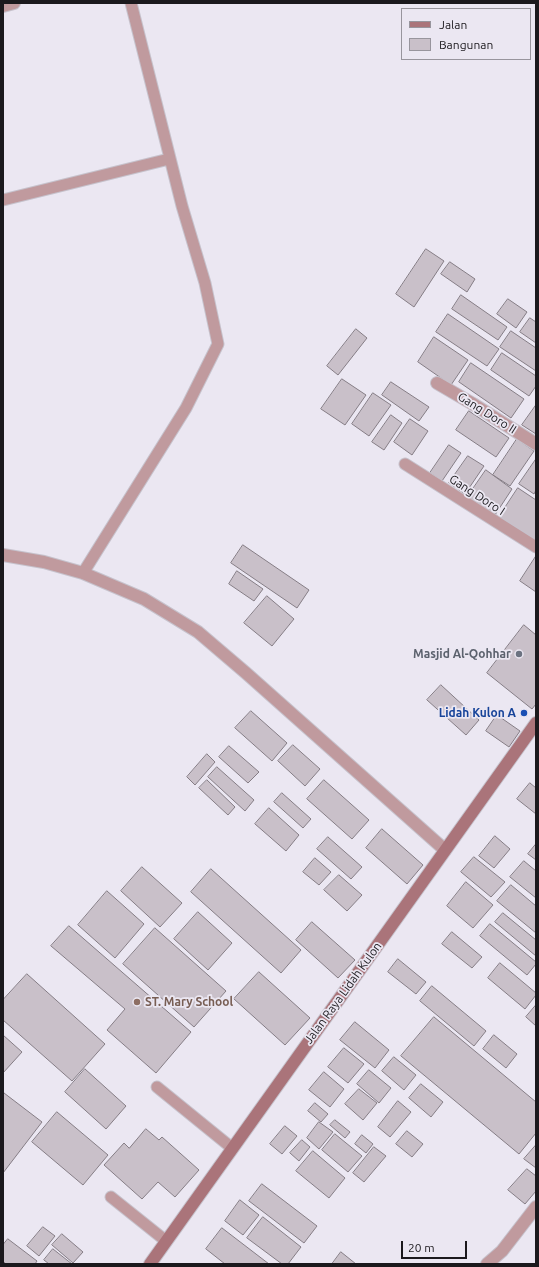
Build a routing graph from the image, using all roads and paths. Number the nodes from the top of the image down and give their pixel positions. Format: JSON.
{"nodes":[{"id":1,"x":14,"y":3,"type":"edge"},
{"id":2,"x":131,"y":3,"type":"edge"},
{"id":3,"x":3,"y":6,"type":"edge"},
{"id":4,"x":169,"y":159,"type":"junction"},
{"id":5,"x":3,"y":200,"type":"edge"},
{"id":6,"x":437,"y":383,"type":"dead end"},
{"id":7,"x":536,"y":444,"type":"edge"},
{"id":8,"x":405,"y":464,"type":"dead end"},
{"id":9,"x":536,"y":547,"type":"edge"},
{"id":10,"x":3,"y":555,"type":"edge"},
{"id":11,"x":83,"y":573,"type":"junction"},
{"id":12,"x":536,"y":723,"type":"edge"},
{"id":13,"x":446,"y":850,"type":"junction"},
{"id":14,"x":157,"y":1087,"type":"dead end"},
{"id":15,"x":232,"y":1148,"type":"junction"},
{"id":16,"x":111,"y":1197,"type":"dead end"},
{"id":17,"x":536,"y":1207,"type":"edge"},
{"id":18,"x":166,"y":1240,"type":"junction"},
{"id":19,"x":150,"y":1264,"type":"edge"},
{"id":20,"x":486,"y":1264,"type":"edge"}],
"edges":[{"from":1,"to":3,"type":"street"},
{"from":2,"to":4,"type":"lane"},
{"from":4,"to":5,"type":"lane"},
{"from":4,"to":11,"type":"lane"},
{"from":6,"to":7,"type":"street","name":"Gang Doro II"},
{"from":8,"to":9,"type":"lane","name":"Gang Doro I"},
{"from":10,"to":11,"type":"street"},
{"from":11,"to":13,"type":"street"},
{"from":12,"to":13,"type":"main road","name":"Jalan Raya Lidah Kulon"},
{"from":13,"to":15,"type":"main road","name":"Jalan Raya Lidah Kulon"},
{"from":14,"to":15,"type":"lane"},
{"from":15,"to":18,"type":"main road","name":"Jalan Raya Lidah Kulon"},
{"from":16,"to":18,"type":"lane"},
{"from":17,"to":20,"type":"street"},
{"from":18,"to":19,"type":"main road","name":"Jalan Raya Lidah Kulon"}]}
